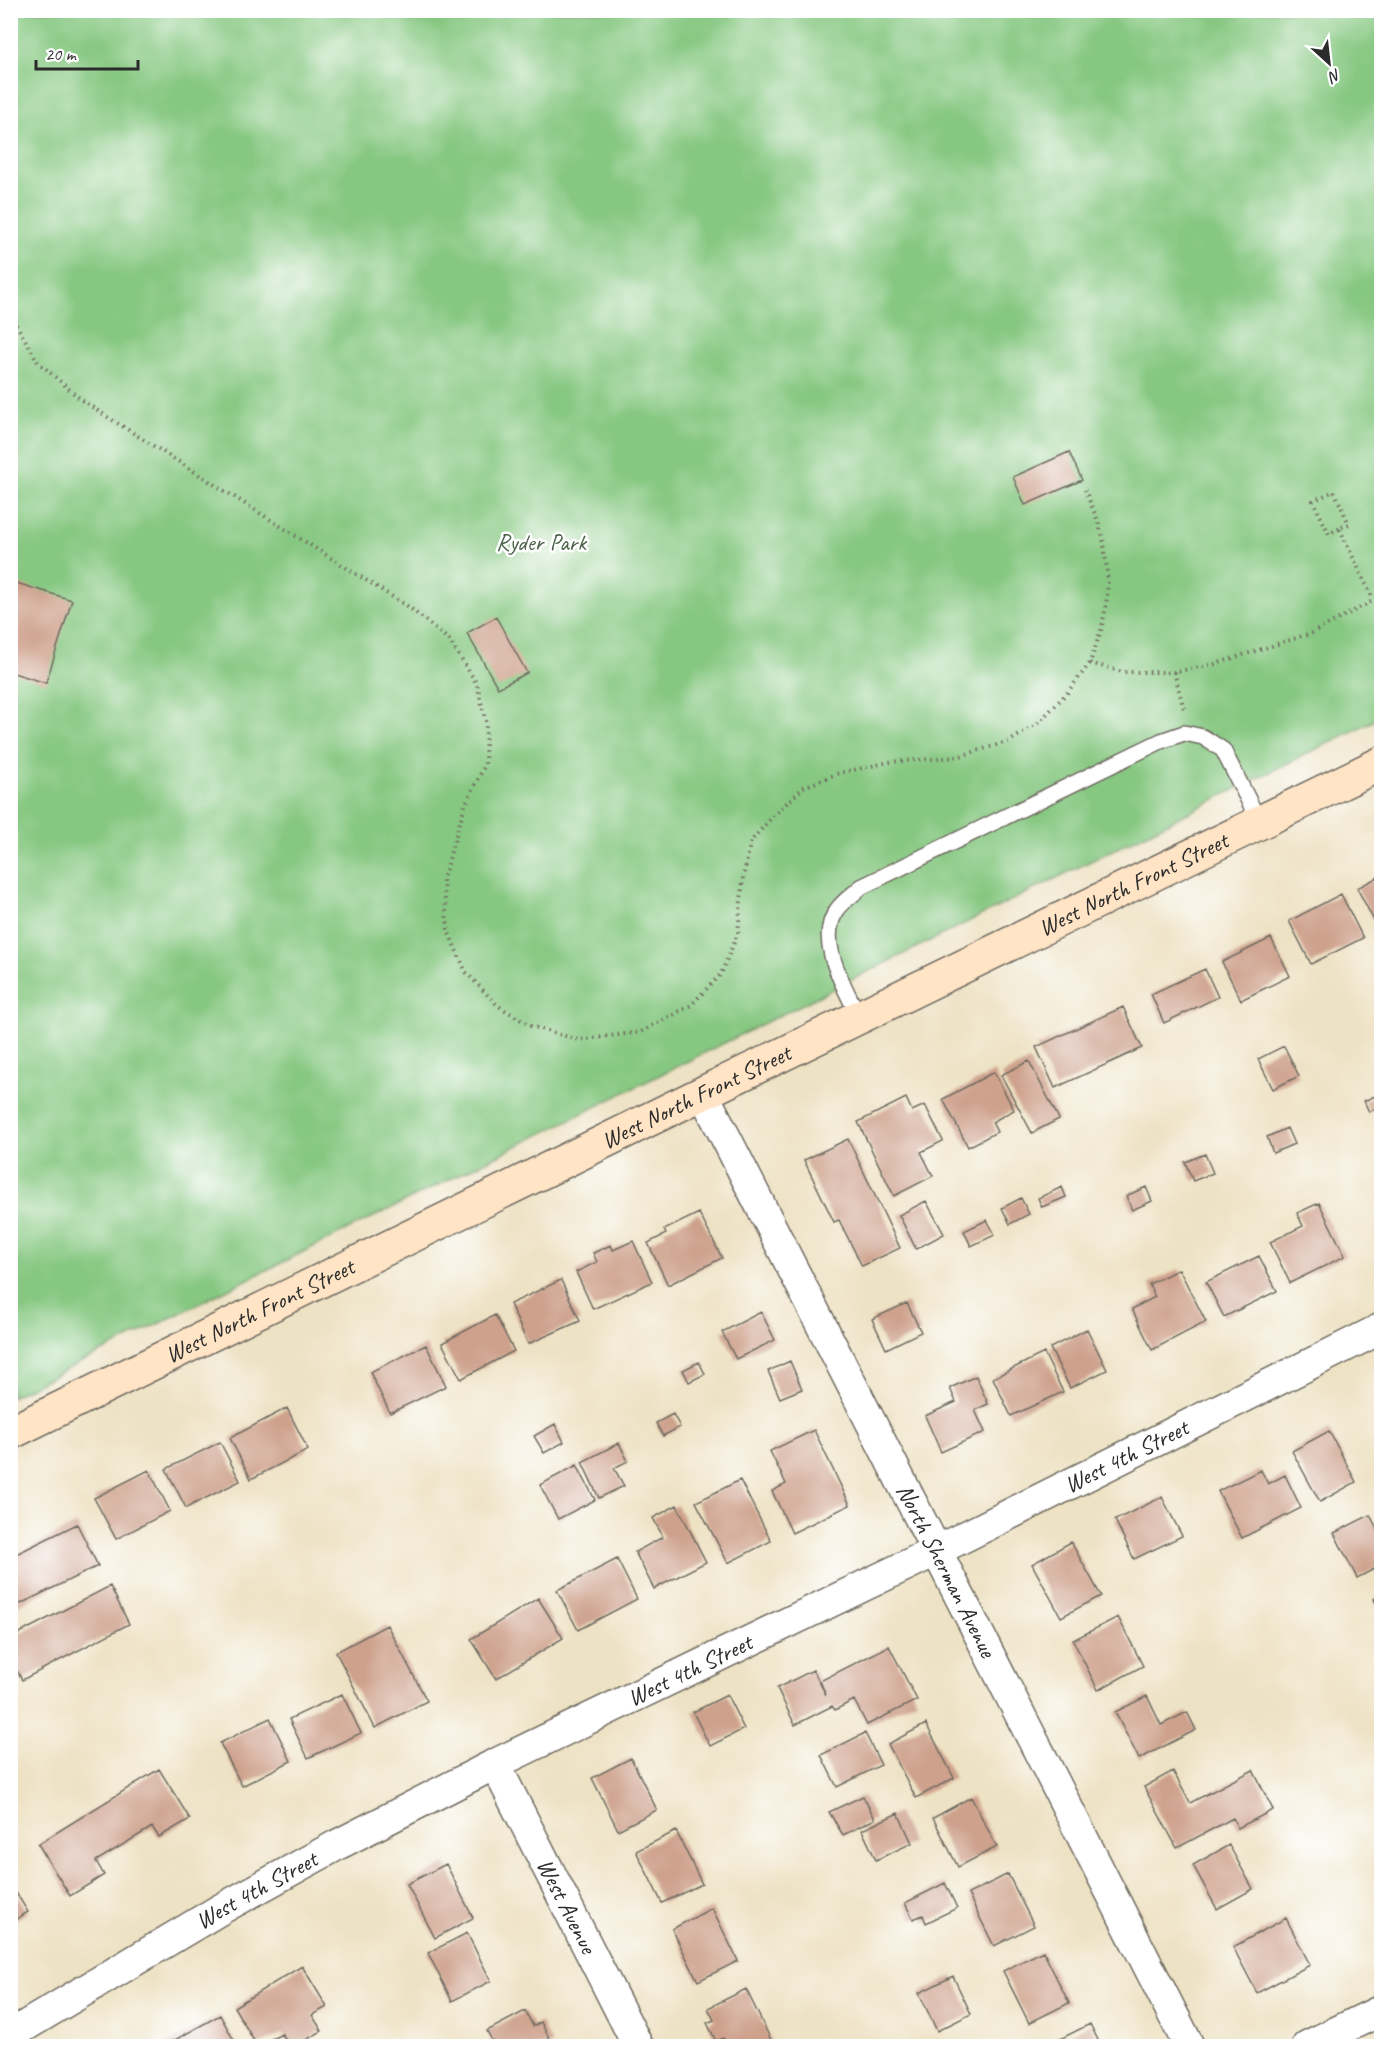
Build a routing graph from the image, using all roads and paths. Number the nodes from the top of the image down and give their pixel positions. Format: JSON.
{"nodes":[{"id":1,"x":10,"y":314,"type":"edge"},
{"id":2,"x":1086,"y":490,"type":"dead end"},
{"id":3,"x":1339,"y":528,"type":"junction"},
{"id":4,"x":1382,"y":596,"type":"edge"},
{"id":5,"x":1374,"y":599,"type":"junction"},
{"id":6,"x":1090,"y":663,"type":"junction"},
{"id":7,"x":1174,"y":672,"type":"junction"},
{"id":8,"x":1184,"y":733,"type":"junction"},
{"id":9,"x":1382,"y":763,"type":"edge"},
{"id":10,"x":1260,"y":823,"type":"junction"},
{"id":11,"x":859,"y":1017,"type":"junction"},
{"id":12,"x":703,"y":1093,"type":"junction"},
{"id":13,"x":1382,"y":1328,"type":"edge"},
{"id":14,"x":10,"y":1433,"type":"edge"},
{"id":15,"x":936,"y":1551,"type":"junction"},
{"id":16,"x":495,"y":1764,"type":"junction"},
{"id":17,"x":1382,"y":2010,"type":"edge"},
{"id":18,"x":10,"y":2035,"type":"edge"},
{"id":19,"x":638,"y":2046,"type":"edge"},
{"id":20,"x":1189,"y":2046,"type":"edge"},
{"id":21,"x":1307,"y":2046,"type":"edge"}],
"edges":[{"from":1,"to":6,"type":"path"},
{"from":2,"to":6,"type":"path"},
{"from":3,"to":3,"type":"path"},
{"from":3,"to":5,"type":"path"},
{"from":4,"to":5,"type":"path"},
{"from":5,"to":7,"type":"path"},
{"from":6,"to":7,"type":"path"},
{"from":7,"to":8,"type":"path"},
{"from":8,"to":10,"type":"lane"},
{"from":8,"to":11,"type":"lane"},
{"from":9,"to":10,"type":"street","name":"West North Front Street"},
{"from":10,"to":11,"type":"street","name":"West North Front Street"},
{"from":11,"to":12,"type":"street","name":"West North Front Street"},
{"from":12,"to":14,"type":"street","name":"West North Front Street"},
{"from":12,"to":15,"type":"street","name":"North Sherman Avenue"},
{"from":13,"to":15,"type":"street","name":"West 4th Street"},
{"from":15,"to":16,"type":"street","name":"West 4th Street"},
{"from":15,"to":20,"type":"street","name":"North Sherman Avenue"},
{"from":16,"to":18,"type":"street","name":"West 4th Street"},
{"from":16,"to":19,"type":"street","name":"West Avenue"},
{"from":17,"to":21,"type":"street"}]}
